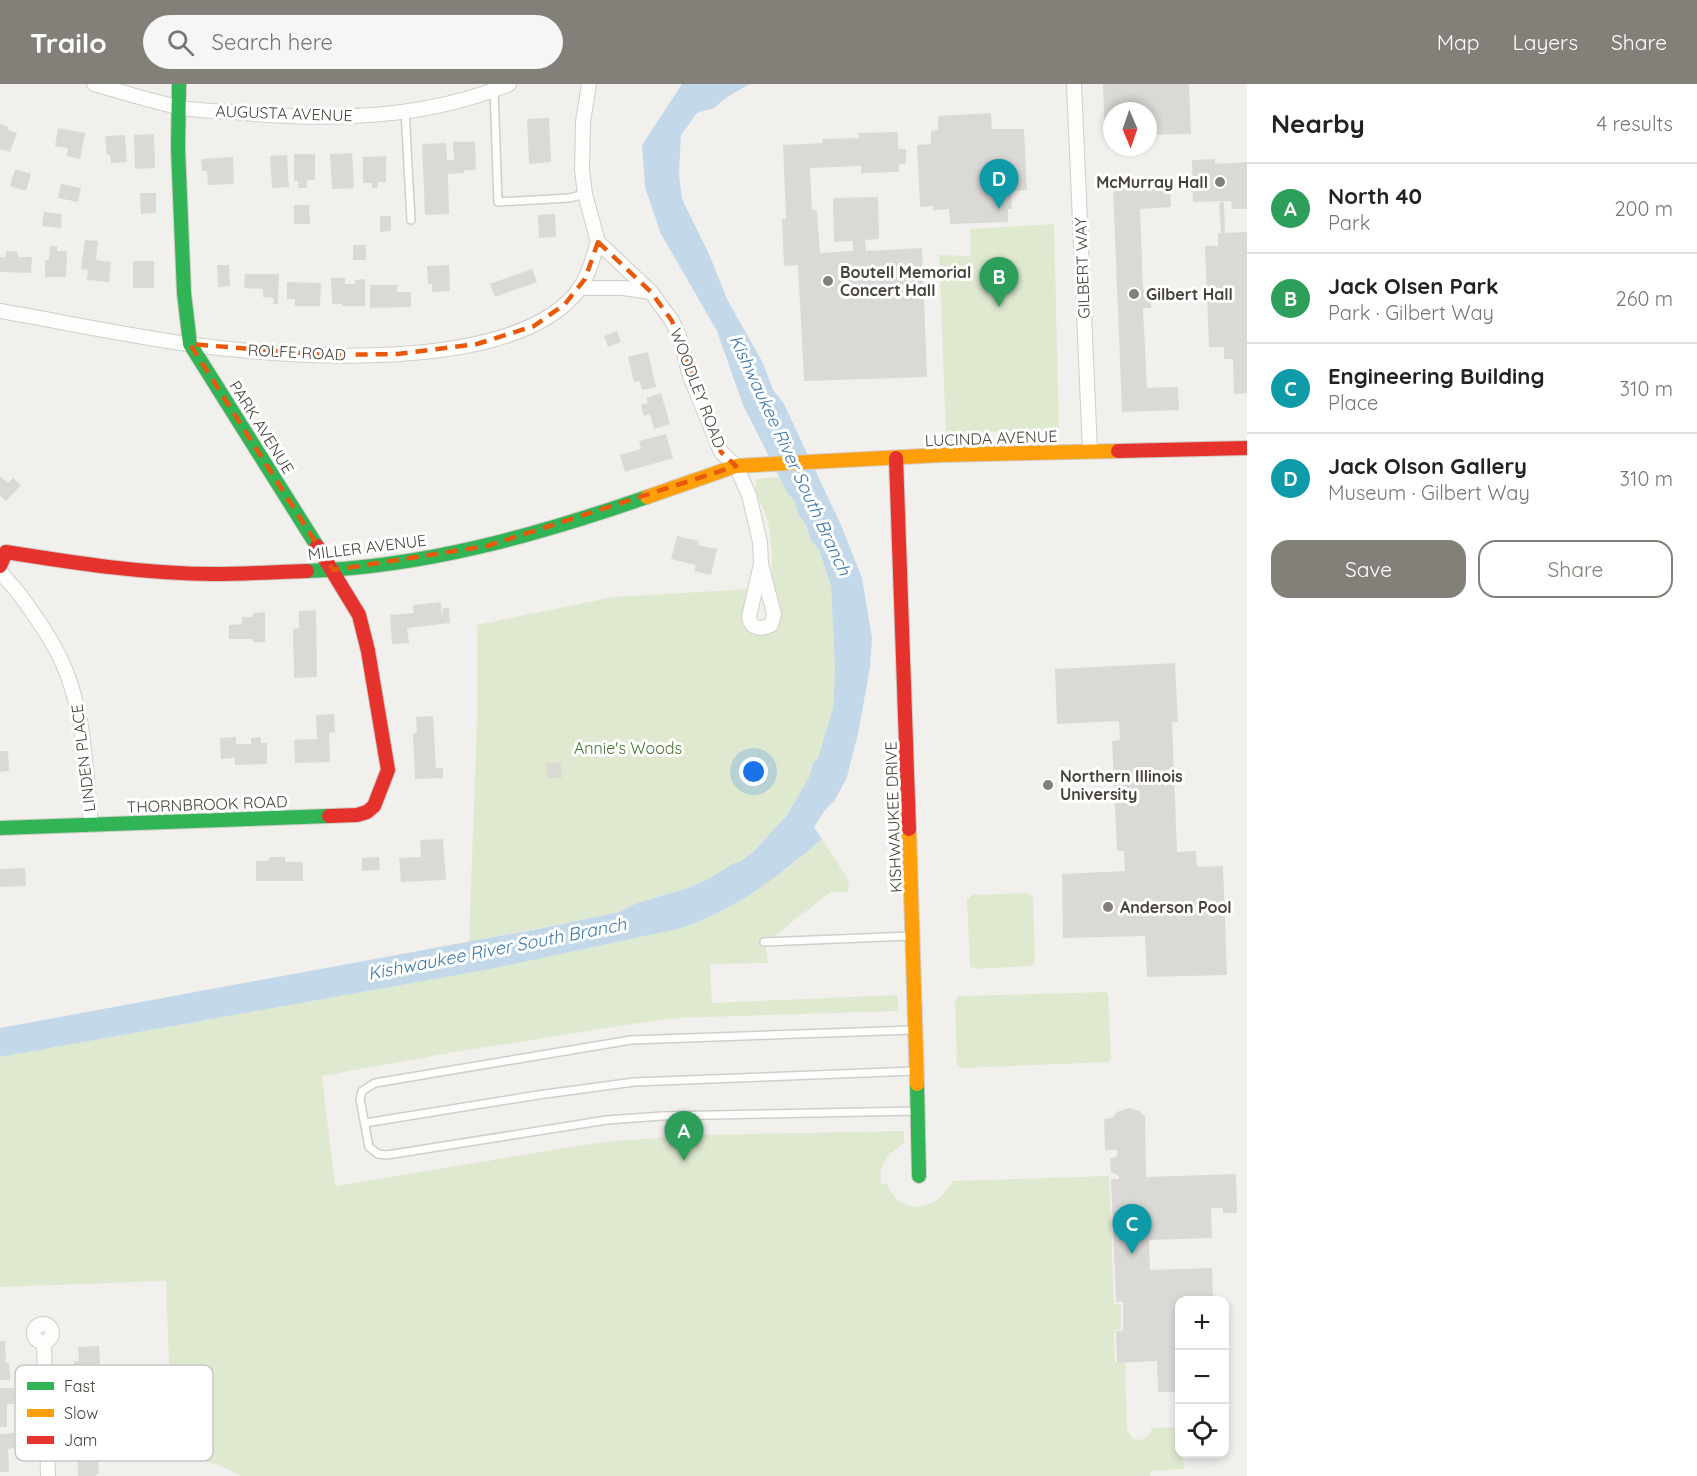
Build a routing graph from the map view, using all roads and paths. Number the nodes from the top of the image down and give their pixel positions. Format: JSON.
{"nodes":[{"id":1,"x":94,"y":84,"type":"edge"},
{"id":2,"x":178,"y":84,"type":"edge"},
{"id":3,"x":509,"y":84,"type":"edge"},
{"id":4,"x":589,"y":84,"type":"edge"},
{"id":5,"x":1074,"y":84,"type":"edge"},
{"id":6,"x":494,"y":90,"type":"junction"},
{"id":7,"x":179,"y":107,"type":"junction"},
{"id":8,"x":405,"y":110,"type":"junction"},
{"id":9,"x":585,"y":194,"type":"junction"},
{"id":10,"x":411,"y":220,"type":"dead end"},
{"id":11,"x":598,"y":242,"type":"junction"},
{"id":12,"x":579,"y":288,"type":"junction"},
{"id":13,"x":651,"y":292,"type":"junction"},
{"id":14,"x":0,"y":311,"type":"edge"},
{"id":15,"x":190,"y":344,"type":"junction"},
{"id":16,"x":1247,"y":448,"type":"edge"},
{"id":17,"x":1090,"y":451,"type":"junction"},
{"id":18,"x":896,"y":458,"type":"junction"},
{"id":19,"x":736,"y":466,"type":"junction"},
{"id":20,"x":761,"y":564,"type":"dead end"},
{"id":21,"x":333,"y":570,"type":"junction"},
{"id":22,"x":1,"y":575,"type":"edge"},
{"id":23,"x":388,"y":770,"type":"joint"},
{"id":24,"x":91,"y":825,"type":"junction"},
{"id":25,"x":0,"y":828,"type":"edge"},
{"id":26,"x":913,"y":936,"type":"junction"},
{"id":27,"x":764,"y":942,"type":"dead end"},
{"id":28,"x":916,"y":1030,"type":"junction"},
{"id":29,"x":917,"y":1071,"type":"junction"},
{"id":30,"x":918,"y":1111,"type":"junction"},
{"id":31,"x":365,"y":1123,"type":"junction"},
{"id":32,"x":919,"y":1176,"type":"dead end"},
{"id":33,"x":44,"y":1343,"type":"dead end"},
{"id":34,"x":45,"y":1365,"type":"edge"},
{"id":35,"x":48,"y":1461,"type":"edge"},
{"id":36,"x":48,"y":1476,"type":"edge"}],
"edges":[{"from":1,"to":7,"type":"street","name":"AUGUSTA AVENUE"},
{"from":2,"to":7,"type":"street","name":"PARK AVENUE"},
{"from":3,"to":6,"type":"street","name":"AUGUSTA AVENUE"},
{"from":4,"to":9,"type":"street"},
{"from":5,"to":17,"type":"street","name":"GILBERT WAY"},
{"from":6,"to":8,"type":"street","name":"AUGUSTA AVENUE"},
{"from":6,"to":9,"type":"lane"},
{"from":7,"to":8,"type":"street","name":"AUGUSTA AVENUE"},
{"from":7,"to":15,"type":"street","name":"PARK AVENUE"},
{"from":8,"to":10,"type":"lane"},
{"from":9,"to":11,"type":"street"},
{"from":11,"to":12,"type":"street","name":"ROLFE ROAD"},
{"from":11,"to":13,"type":"street","name":"WOODLEY ROAD"},
{"from":12,"to":13,"type":"street"},
{"from":12,"to":15,"type":"street","name":"ROLFE ROAD"},
{"from":13,"to":19,"type":"street","name":"WOODLEY ROAD"},
{"from":14,"to":15,"type":"street","name":"ROLFE ROAD"},
{"from":15,"to":21,"type":"street","name":"PARK AVENUE"},
{"from":16,"to":17,"type":"street","name":"LUCINDA AVENUE"},
{"from":17,"to":18,"type":"street","name":"LUCINDA AVENUE"},
{"from":18,"to":19,"type":"street","name":"LUCINDA AVENUE"},
{"from":18,"to":26,"type":"street","name":"KISHWAUKEE DRIVE"},
{"from":19,"to":20,"type":"street","name":"WOODLEY ROAD"},
{"from":19,"to":21,"type":"street","name":"MILLER AVENUE"},
{"from":21,"to":22,"type":"street","name":"MILLER AVENUE"},
{"from":21,"to":23,"type":"street","name":"PARK AVENUE"},
{"from":22,"to":24,"type":"street","name":"LINDEN PLACE"},
{"from":23,"to":24,"type":"street","name":"THORNBROOK ROAD"},
{"from":24,"to":25,"type":"street","name":"THORNBROOK ROAD"},
{"from":26,"to":27,"type":"lane"},
{"from":26,"to":28,"type":"street","name":"KISHWAUKEE DRIVE"},
{"from":28,"to":29,"type":"street","name":"KISHWAUKEE DRIVE"},
{"from":28,"to":31,"type":"lane"},
{"from":29,"to":30,"type":"street","name":"KISHWAUKEE DRIVE"},
{"from":29,"to":31,"type":"lane"},
{"from":30,"to":31,"type":"lane"},
{"from":30,"to":32,"type":"street","name":"KISHWAUKEE DRIVE"},
{"from":33,"to":34,"type":"street"},
{"from":35,"to":36,"type":"street"}]}
